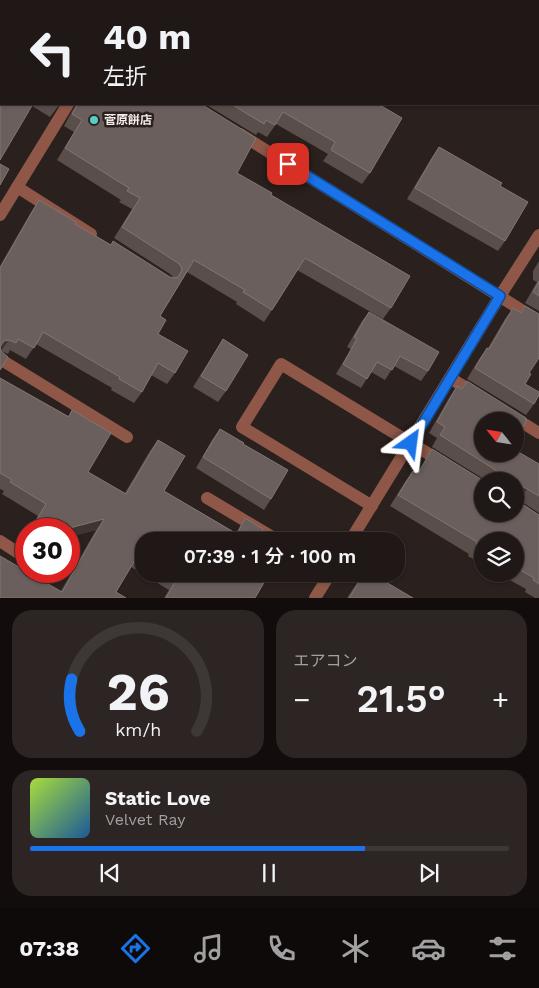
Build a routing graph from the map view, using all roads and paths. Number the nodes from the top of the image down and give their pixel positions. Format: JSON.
{"nodes":[{"id":1,"x":67,"y":105,"type":"edge"},
{"id":2,"x":232,"y":130,"type":"edge"},
{"id":3,"x":17,"y":187,"type":"junction"},
{"id":4,"x":0,"y":215,"type":"edge"},
{"id":5,"x":539,"y":235,"type":"edge"},
{"id":6,"x":100,"y":240,"type":"edge"},
{"id":7,"x":500,"y":296,"type":"junction"},
{"id":8,"x":539,"y":321,"type":"edge"},
{"id":9,"x":0,"y":359,"type":"edge"},
{"id":10,"x":450,"y":378,"type":"junction"},
{"id":11,"x":539,"y":433,"type":"edge"},
{"id":12,"x":127,"y":437,"type":"dead end"},
{"id":13,"x":411,"y":443,"type":"junction"},
{"id":14,"x":451,"y":467,"type":"edge"},
{"id":15,"x":207,"y":498,"type":"dead end"},
{"id":16,"x":372,"y":506,"type":"junction"},
{"id":17,"x":264,"y":532,"type":"edge"},
{"id":18,"x":356,"y":532,"type":"edge"},
{"id":19,"x":0,"y":541,"type":"edge"},
{"id":20,"x":15,"y":551,"type":"edge"},
{"id":21,"x":325,"y":582,"type":"edge"},
{"id":22,"x":315,"y":598,"type":"edge"}],
"edges":[{"from":1,"to":3,"type":"street"},
{"from":2,"to":7,"type":"street"},
{"from":3,"to":4,"type":"street"},
{"from":3,"to":6,"type":"street"},
{"from":5,"to":7,"type":"street"},
{"from":7,"to":8,"type":"street"},
{"from":7,"to":10,"type":"street"},
{"from":9,"to":12,"type":"street"},
{"from":10,"to":11,"type":"street"},
{"from":10,"to":13,"type":"street"},
{"from":13,"to":14,"type":"street"},
{"from":13,"to":16,"type":"street"},
{"from":13,"to":16,"type":"street"},
{"from":15,"to":17,"type":"street"},
{"from":16,"to":18,"type":"street"},
{"from":19,"to":20,"type":"street"},
{"from":21,"to":22,"type":"street"}]}
